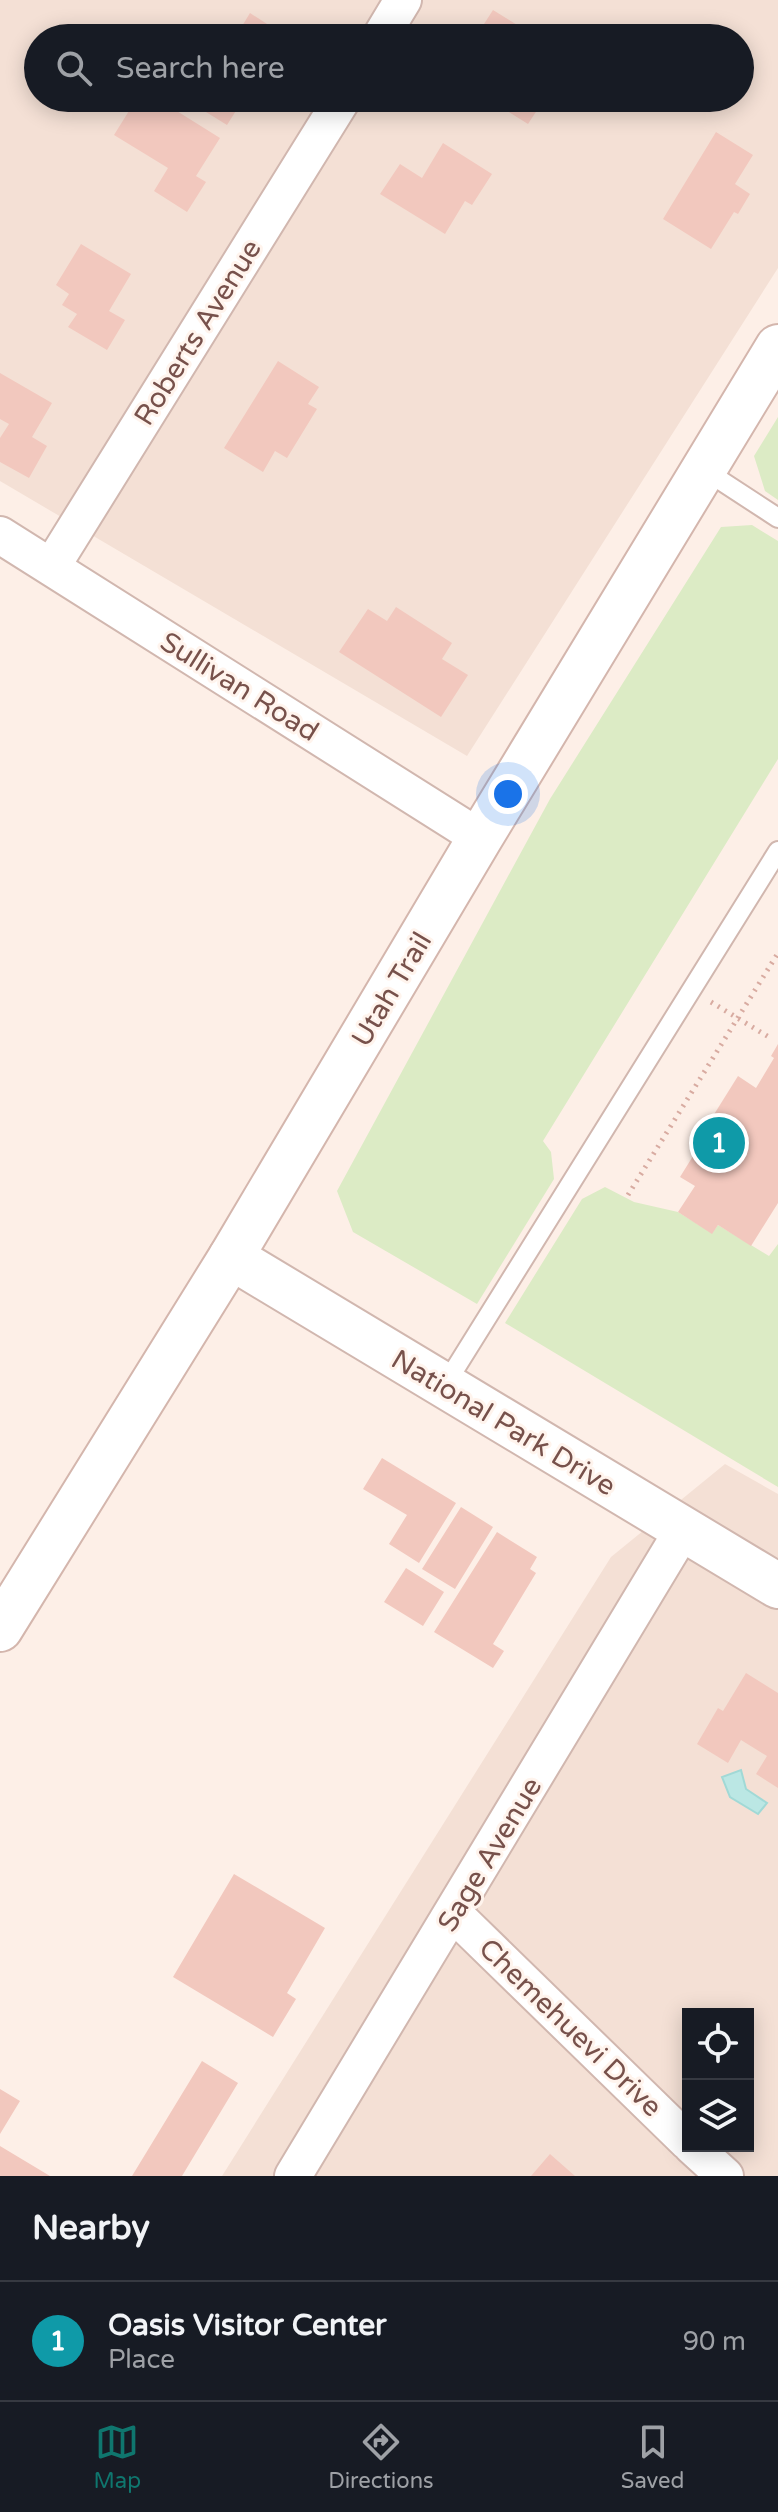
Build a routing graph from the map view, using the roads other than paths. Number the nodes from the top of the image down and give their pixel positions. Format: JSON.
{"nodes":[{"id":1,"x":403,"y":0,"type":"edge"},
{"id":2,"x":388,"y":24,"type":"edge"},
{"id":3,"x":334,"y":112,"type":"edge"},
{"id":4,"x":778,"y":347,"type":"edge"},
{"id":5,"x":703,"y":469,"type":"junction"},
{"id":6,"x":778,"y":518,"type":"edge"},
{"id":7,"x":0,"y":535,"type":"edge"},
{"id":8,"x":52,"y":566,"type":"junction"},
{"id":9,"x":480,"y":838,"type":"junction"},
{"id":10,"x":778,"y":851,"type":"edge"},
{"id":11,"x":231,"y":1257,"type":"junction"},
{"id":12,"x":445,"y":1385,"type":"junction"},
{"id":13,"x":683,"y":1530,"type":"junction"},
{"id":14,"x":778,"y":1586,"type":"edge"},
{"id":15,"x":0,"y":1629,"type":"edge"},
{"id":16,"x":453,"y":1913,"type":"junction"},
{"id":17,"x":682,"y":2136,"type":"edge"},
{"id":18,"x":699,"y":2152,"type":"edge"},
{"id":19,"x":293,"y":2176,"type":"edge"},
{"id":20,"x":725,"y":2176,"type":"edge"}],
"edges":[{"from":1,"to":2,"type":"street"},
{"from":3,"to":8,"type":"street","name":"Roberts Avenue"},
{"from":4,"to":5,"type":"main road","name":"Utah Trail"},
{"from":5,"to":6,"type":"lane"},
{"from":5,"to":9,"type":"main road","name":"Utah Trail"},
{"from":7,"to":8,"type":"street","name":"Sullivan Road"},
{"from":8,"to":9,"type":"street","name":"Sullivan Road"},
{"from":9,"to":11,"type":"main road","name":"Utah Trail"},
{"from":10,"to":12,"type":"lane"},
{"from":11,"to":12,"type":"main road","name":"National Park Drive"},
{"from":11,"to":15,"type":"main road","name":"Utah Trail"},
{"from":12,"to":13,"type":"main road","name":"National Park Drive"},
{"from":13,"to":14,"type":"main road","name":"National Park Drive"},
{"from":13,"to":16,"type":"street","name":"Sage Avenue"},
{"from":16,"to":17,"type":"street","name":"Chemehuevi Drive"},
{"from":16,"to":19,"type":"street","name":"Sage Avenue"},
{"from":18,"to":20,"type":"street"}]}
